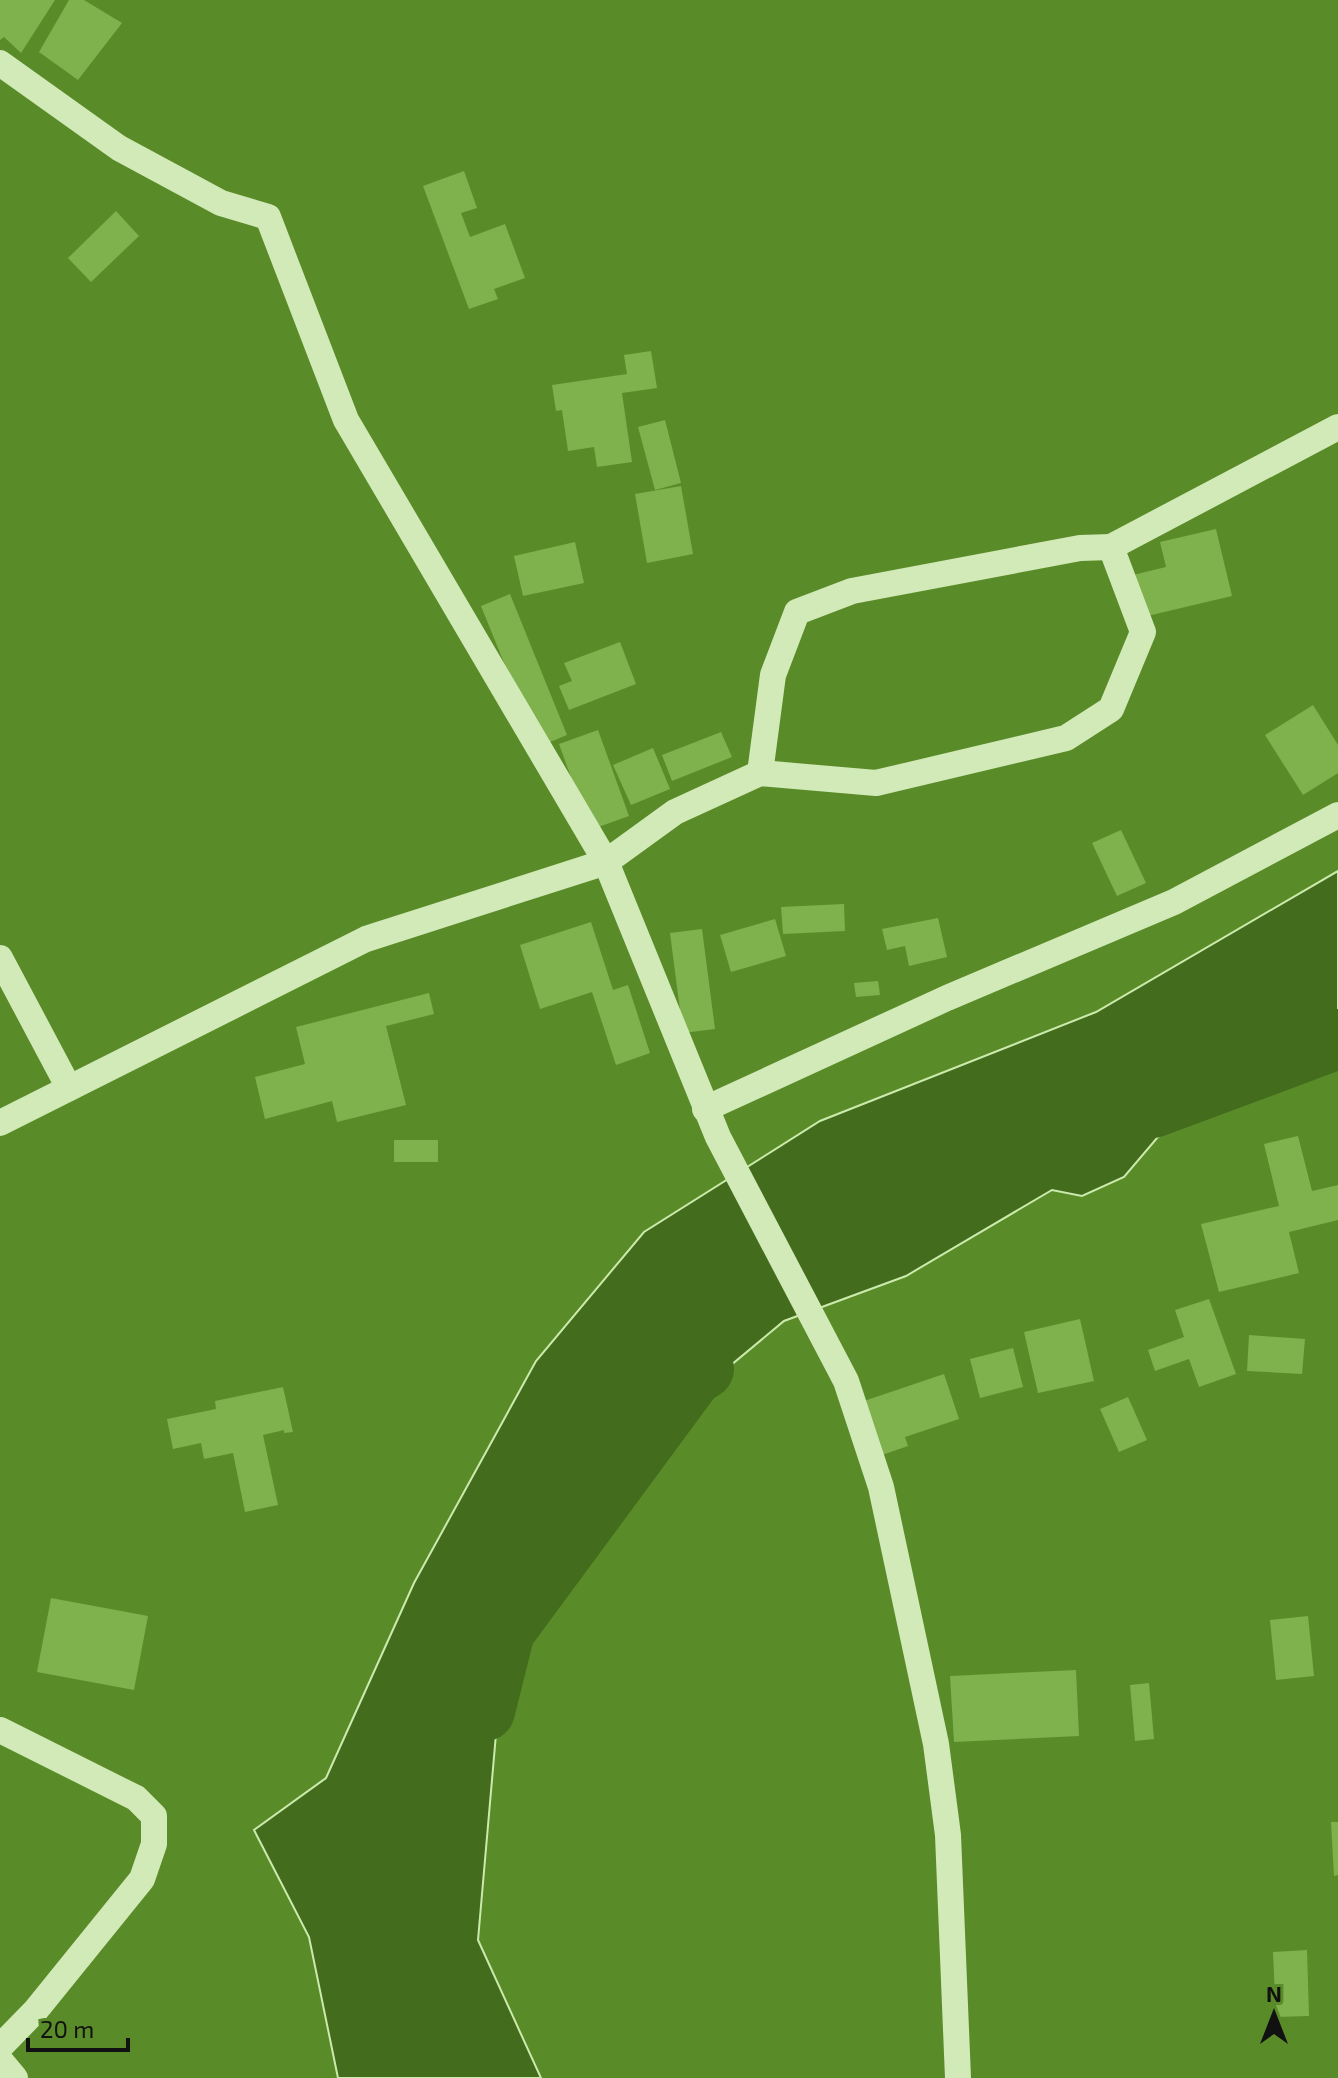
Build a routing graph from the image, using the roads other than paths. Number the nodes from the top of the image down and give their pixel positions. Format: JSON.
{"nodes":[{"id":1,"x":0,"y":63,"type":"edge"},
{"id":2,"x":1338,"y":427,"type":"edge"},
{"id":3,"x":1111,"y":547,"type":"junction"},
{"id":4,"x":760,"y":773,"type":"junction"},
{"id":5,"x":1338,"y":815,"type":"edge"},
{"id":6,"x":606,"y":862,"type":"junction"},
{"id":7,"x":0,"y":958,"type":"edge"},
{"id":8,"x":69,"y":1088,"type":"junction"},
{"id":9,"x":705,"y":1109,"type":"junction"},
{"id":10,"x":0,"y":1123,"type":"edge"},
{"id":11,"x":0,"y":1730,"type":"edge"},
{"id":12,"x":0,"y":2047,"type":"edge"},
{"id":13,"x":0,"y":2060,"type":"edge"},
{"id":14,"x":15,"y":2078,"type":"edge"},
{"id":15,"x":958,"y":2078,"type":"edge"}],
"edges":[{"from":1,"to":6,"type":"street"},
{"from":2,"to":3,"type":"street"},
{"from":3,"to":4,"type":"street"},
{"from":3,"to":4,"type":"street"},
{"from":4,"to":6,"type":"street"},
{"from":5,"to":9,"type":"street"},
{"from":6,"to":8,"type":"street"},
{"from":6,"to":9,"type":"street"},
{"from":7,"to":8,"type":"street"},
{"from":8,"to":10,"type":"street"},
{"from":9,"to":15,"type":"street"},
{"from":11,"to":12,"type":"street"},
{"from":13,"to":14,"type":"street"}]}
